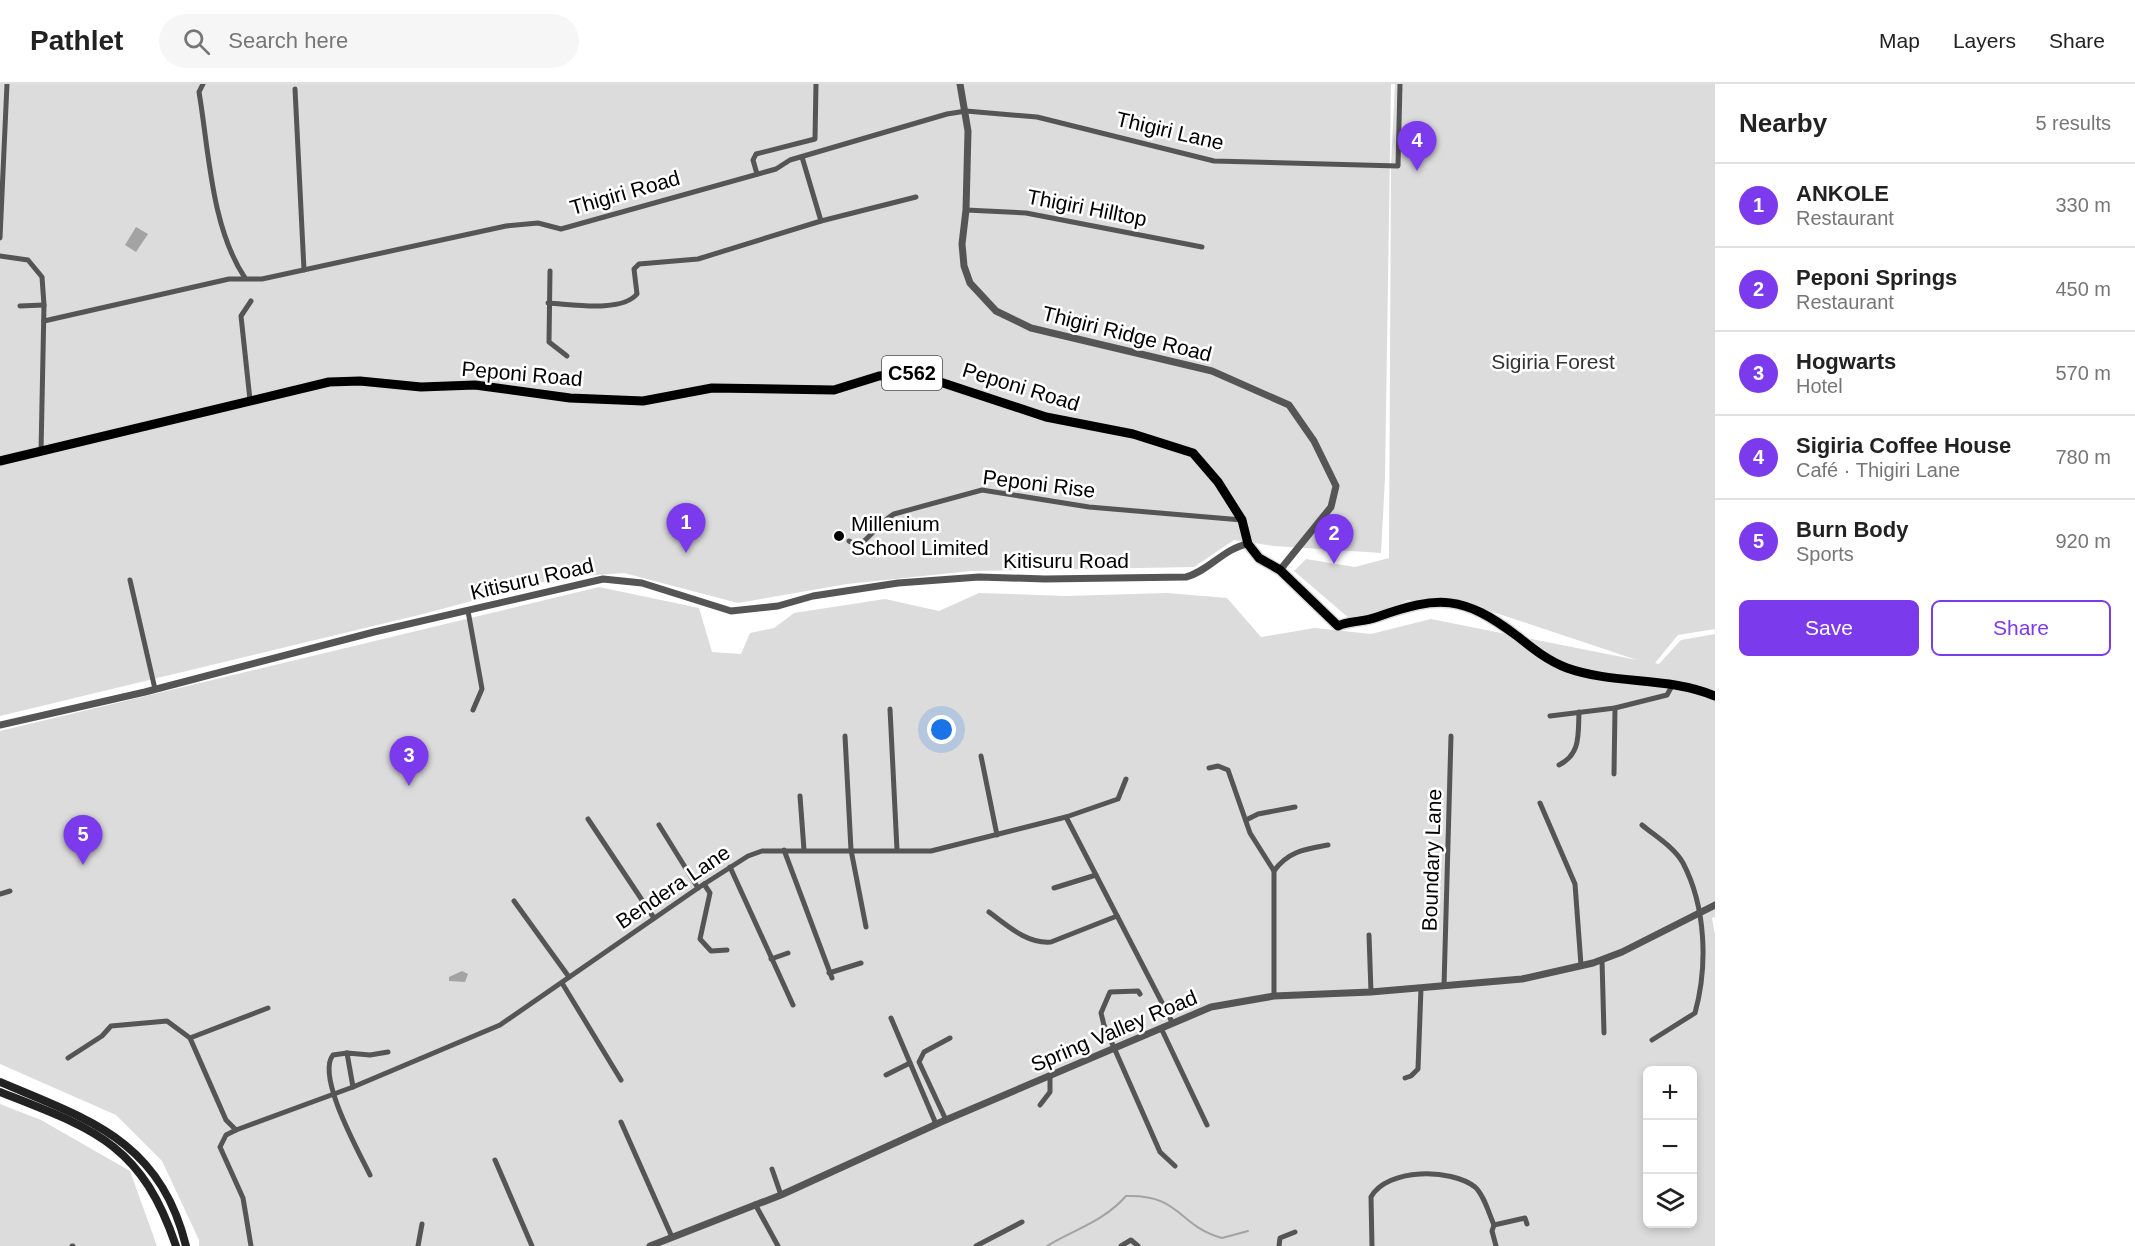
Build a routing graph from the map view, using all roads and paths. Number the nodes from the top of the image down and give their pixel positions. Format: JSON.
{"nodes":[{"id":1,"x":6,"y":84,"type":"edge"},
{"id":2,"x":203,"y":84,"type":"edge"},
{"id":3,"x":816,"y":84,"type":"edge"},
{"id":4,"x":960,"y":84,"type":"edge"},
{"id":5,"x":1401,"y":84,"type":"edge"},
{"id":6,"x":295,"y":90,"type":"dead end"},
{"id":7,"x":966,"y":111,"type":"junction"},
{"id":8,"x":802,"y":157,"type":"junction"},
{"id":9,"x":757,"y":174,"type":"junction"},
{"id":10,"x":916,"y":197,"type":"dead end"},
{"id":11,"x":966,"y":210,"type":"junction"},
{"id":12,"x":821,"y":221,"type":"junction"},
{"id":13,"x":0,"y":238,"type":"edge"},
{"id":14,"x":1202,"y":247,"type":"dead end"},
{"id":15,"x":0,"y":256,"type":"edge"},
{"id":16,"x":304,"y":270,"type":"junction"},
{"id":17,"x":549,"y":271,"type":"dead end"},
{"id":18,"x":245,"y":278,"type":"junction"},
{"id":19,"x":251,"y":301,"type":"dead end"},
{"id":20,"x":549,"y":303,"type":"junction"},
{"id":21,"x":44,"y":305,"type":"junction"},
{"id":22,"x":20,"y":306,"type":"dead end"},
{"id":23,"x":44,"y":321,"type":"junction"},
{"id":24,"x":567,"y":356,"type":"dead end"},
{"id":25,"x":250,"y":400,"type":"junction"},
{"id":26,"x":41,"y":452,"type":"junction"},
{"id":27,"x":0,"y":461,"type":"edge"},
{"id":28,"x":1242,"y":520,"type":"junction"},
{"id":29,"x":849,"y":541,"type":"dead end"},
{"id":30,"x":1248,"y":544,"type":"junction"},
{"id":31,"x":1280,"y":570,"type":"junction"},
{"id":32,"x":130,"y":580,"type":"dead end"},
{"id":33,"x":468,"y":611,"type":"junction"},
{"id":34,"x":1674,"y":683,"type":"junction"},
{"id":35,"x":155,"y":690,"type":"junction"},
{"id":36,"x":1715,"y":696,"type":"edge"},
{"id":37,"x":1615,"y":708,"type":"junction"},
{"id":38,"x":890,"y":709,"type":"dead end"},
{"id":39,"x":473,"y":710,"type":"dead end"},
{"id":40,"x":1579,"y":712,"type":"junction"},
{"id":41,"x":1550,"y":716,"type":"dead end"},
{"id":42,"x":0,"y":725,"type":"edge"},
{"id":43,"x":1451,"y":735,"type":"dead end"},
{"id":44,"x":845,"y":736,"type":"dead end"},
{"id":45,"x":981,"y":756,"type":"dead end"},
{"id":46,"x":1559,"y":765,"type":"dead end"},
{"id":47,"x":1209,"y":768,"type":"dead end"},
{"id":48,"x":1614,"y":774,"type":"dead end"},
{"id":49,"x":1126,"y":779,"type":"dead end"},
{"id":50,"x":800,"y":796,"type":"dead end"},
{"id":51,"x":1539,"y":802,"type":"dead end"},
{"id":52,"x":1295,"y":807,"type":"dead end"},
{"id":53,"x":1066,"y":817,"type":"junction"},
{"id":54,"x":588,"y":819,"type":"dead end"},
{"id":55,"x":1246,"y":820,"type":"junction"},
{"id":56,"x":659,"y":825,"type":"dead end"},
{"id":57,"x":1642,"y":825,"type":"dead end"},
{"id":58,"x":997,"y":835,"type":"junction"},
{"id":59,"x":1328,"y":845,"type":"dead end"},
{"id":60,"x":851,"y":849,"type":"junction"},
{"id":61,"x":784,"y":850,"type":"junction"},
{"id":62,"x":804,"y":850,"type":"junction"},
{"id":63,"x":897,"y":850,"type":"junction"},
{"id":64,"x":730,"y":867,"type":"junction"},
{"id":65,"x":1274,"y":871,"type":"junction"},
{"id":66,"x":1096,"y":875,"type":"junction"},
{"id":67,"x":704,"y":884,"type":"junction"},
{"id":68,"x":698,"y":888,"type":"junction"},
{"id":69,"x":1054,"y":888,"type":"dead end"},
{"id":70,"x":10,"y":891,"type":"dead end"},
{"id":71,"x":0,"y":894,"type":"edge"},
{"id":72,"x":514,"y":901,"type":"dead end"},
{"id":73,"x":1715,"y":905,"type":"edge"},
{"id":74,"x":989,"y":912,"type":"dead end"},
{"id":75,"x":1701,"y":912,"type":"junction"},
{"id":76,"x":1117,"y":916,"type":"junction"},
{"id":77,"x":654,"y":918,"type":"junction"},
{"id":78,"x":866,"y":927,"type":"dead end"},
{"id":79,"x":1369,"y":935,"type":"dead end"},
{"id":80,"x":727,"y":950,"type":"dead end"},
{"id":81,"x":788,"y":953,"type":"dead end"},
{"id":82,"x":771,"y":959,"type":"junction"},
{"id":83,"x":1602,"y":960,"type":"junction"},
{"id":84,"x":861,"y":963,"type":"dead end"},
{"id":85,"x":1581,"y":965,"type":"junction"},
{"id":86,"x":569,"y":977,"type":"junction"},
{"id":87,"x":562,"y":982,"type":"junction"},
{"id":88,"x":1444,"y":986,"type":"junction"},
{"id":89,"x":1421,"y":988,"type":"junction"},
{"id":90,"x":1371,"y":992,"type":"junction"},
{"id":91,"x":1140,"y":994,"type":"dead end"},
{"id":92,"x":1274,"y":996,"type":"junction"},
{"id":93,"x":793,"y":1005,"type":"dead end"},
{"id":94,"x":268,"y":1008,"type":"dead end"},
{"id":95,"x":891,"y":1018,"type":"dead end"},
{"id":96,"x":1172,"y":1022,"type":"junction"},
{"id":97,"x":1161,"y":1028,"type":"junction"},
{"id":98,"x":1604,"y":1033,"type":"dead end"},
{"id":99,"x":190,"y":1038,"type":"junction"},
{"id":100,"x":950,"y":1038,"type":"dead end"},
{"id":101,"x":1652,"y":1040,"type":"dead end"},
{"id":102,"x":1113,"y":1048,"type":"junction"},
{"id":103,"x":388,"y":1052,"type":"dead end"},
{"id":104,"x":347,"y":1053,"type":"junction"},
{"id":105,"x":68,"y":1058,"type":"dead end"},
{"id":106,"x":910,"y":1063,"type":"junction"},
{"id":107,"x":886,"y":1075,"type":"dead end"},
{"id":108,"x":1050,"y":1077,"type":"junction"},
{"id":109,"x":1405,"y":1078,"type":"dead end"},
{"id":110,"x":621,"y":1080,"type":"dead end"},
{"id":111,"x":0,"y":1082,"type":"edge"},
{"id":112,"x":353,"y":1087,"type":"junction"},
{"id":113,"x":0,"y":1092,"type":"edge"},
{"id":114,"x":332,"y":1093,"type":"junction"},
{"id":115,"x":1040,"y":1105,"type":"dead end"},
{"id":116,"x":946,"y":1120,"type":"junction"},
{"id":117,"x":621,"y":1122,"type":"dead end"},
{"id":118,"x":936,"y":1124,"type":"junction"},
{"id":119,"x":1207,"y":1125,"type":"dead end"},
{"id":120,"x":236,"y":1130,"type":"junction"},
{"id":121,"x":495,"y":1160,"type":"dead end"},
{"id":122,"x":1175,"y":1166,"type":"dead end"},
{"id":123,"x":772,"y":1169,"type":"dead end"},
{"id":124,"x":370,"y":1175,"type":"dead end"},
{"id":125,"x":781,"y":1195,"type":"junction"},
{"id":126,"x":755,"y":1204,"type":"junction"},
{"id":127,"x":1022,"y":1222,"type":"dead end"},
{"id":128,"x":422,"y":1224,"type":"dead end"},
{"id":129,"x":1527,"y":1224,"type":"dead end"},
{"id":130,"x":1494,"y":1225,"type":"junction"},
{"id":131,"x":1295,"y":1232,"type":"dead end"},
{"id":132,"x":672,"y":1237,"type":"junction"},
{"id":133,"x":1495,"y":1243,"type":"edge"},
{"id":134,"x":176,"y":1246,"type":"edge"},
{"id":135,"x":186,"y":1246,"type":"edge"},
{"id":136,"x":251,"y":1246,"type":"edge"},
{"id":137,"x":418,"y":1246,"type":"edge"},
{"id":138,"x":530,"y":1246,"type":"edge"},
{"id":139,"x":650,"y":1246,"type":"edge"},
{"id":140,"x":778,"y":1246,"type":"edge"},
{"id":141,"x":976,"y":1246,"type":"edge"},
{"id":142,"x":1121,"y":1246,"type":"edge"},
{"id":143,"x":1138,"y":1246,"type":"edge"},
{"id":144,"x":1279,"y":1246,"type":"edge"},
{"id":145,"x":1372,"y":1246,"type":"edge"}],
"edges":[{"from":1,"to":13,"type":"street"},
{"from":2,"to":18,"type":"street"},
{"from":3,"to":9,"type":"street"},
{"from":4,"to":7,"type":"street","name":"Thigiri Ridge Road"},
{"from":5,"to":7,"type":"street","name":"Thigiri Lane"},
{"from":6,"to":16,"type":"street"},
{"from":7,"to":8,"type":"street","name":"Thigiri Road"},
{"from":7,"to":11,"type":"street","name":"Thigiri Ridge Road"},
{"from":8,"to":9,"type":"street","name":"Thigiri Road"},
{"from":8,"to":12,"type":"street"},
{"from":9,"to":16,"type":"street","name":"Thigiri Road"},
{"from":10,"to":12,"type":"street"},
{"from":11,"to":14,"type":"street","name":"Thigiri Hilltop"},
{"from":11,"to":31,"type":"street","name":"Thigiri Ridge Road"},
{"from":12,"to":20,"type":"street"},
{"from":15,"to":21,"type":"street"},
{"from":16,"to":18,"type":"street","name":"Thigiri Road"},
{"from":17,"to":20,"type":"street"},
{"from":18,"to":23,"type":"street","name":"Thigiri Road"},
{"from":19,"to":25,"type":"street"},
{"from":20,"to":24,"type":"street"},
{"from":21,"to":22,"type":"street"},
{"from":21,"to":23,"type":"street"},
{"from":23,"to":26,"type":"street"},
{"from":25,"to":26,"type":"main road","name":"Peponi Road","number":"C562"},
{"from":25,"to":28,"type":"main road","name":"Peponi Road","number":"C562"},
{"from":26,"to":27,"type":"main road","name":"Peponi Road","number":"C562"},
{"from":28,"to":29,"type":"street","name":"Peponi Rise"},
{"from":28,"to":30,"type":"main road","name":"Peponi Road","number":"C562"},
{"from":30,"to":31,"type":"main road"},
{"from":30,"to":33,"type":"street","name":"Kitisuru Road"},
{"from":31,"to":34,"type":"main road"},
{"from":32,"to":35,"type":"street"},
{"from":33,"to":35,"type":"street","name":"Kitisuru Road"},
{"from":33,"to":39,"type":"street"},
{"from":34,"to":36,"type":"main road"},
{"from":34,"to":37,"type":"street"},
{"from":35,"to":42,"type":"street","name":"Kitisuru Road"},
{"from":37,"to":40,"type":"street"},
{"from":37,"to":48,"type":"street"},
{"from":38,"to":63,"type":"street"},
{"from":40,"to":41,"type":"street"},
{"from":40,"to":46,"type":"street"},
{"from":43,"to":88,"type":"street","name":"Boundary Lane"},
{"from":44,"to":60,"type":"street"},
{"from":45,"to":58,"type":"street"},
{"from":47,"to":55,"type":"street"},
{"from":49,"to":53,"type":"street","name":"Bendera Lane"},
{"from":50,"to":62,"type":"street"},
{"from":51,"to":85,"type":"street"},
{"from":52,"to":55,"type":"street"},
{"from":53,"to":58,"type":"street","name":"Bendera Lane"},
{"from":53,"to":66,"type":"street"},
{"from":54,"to":77,"type":"street"},
{"from":55,"to":65,"type":"street"},
{"from":56,"to":68,"type":"street"},
{"from":57,"to":75,"type":"street"},
{"from":58,"to":63,"type":"street","name":"Bendera Lane"},
{"from":59,"to":65,"type":"street"},
{"from":60,"to":62,"type":"street","name":"Bendera Lane"},
{"from":60,"to":63,"type":"street","name":"Bendera Lane"},
{"from":60,"to":78,"type":"street"},
{"from":61,"to":62,"type":"street","name":"Bendera Lane"},
{"from":61,"to":64,"type":"street","name":"Bendera Lane"},
{"from":61,"to":84,"type":"street"},
{"from":64,"to":67,"type":"street","name":"Bendera Lane"},
{"from":64,"to":82,"type":"street"},
{"from":65,"to":92,"type":"street"},
{"from":66,"to":69,"type":"street"},
{"from":66,"to":76,"type":"street"},
{"from":67,"to":68,"type":"street","name":"Bendera Lane"},
{"from":67,"to":80,"type":"street"},
{"from":68,"to":77,"type":"street","name":"Bendera Lane"},
{"from":70,"to":71,"type":"street"},
{"from":72,"to":86,"type":"street"},
{"from":73,"to":75,"type":"street","name":"Spring Valley Road"},
{"from":74,"to":76,"type":"street"},
{"from":75,"to":83,"type":"street","name":"Spring Valley Road"},
{"from":75,"to":101,"type":"street"},
{"from":76,"to":96,"type":"street"},
{"from":77,"to":86,"type":"street","name":"Bendera Lane"},
{"from":79,"to":90,"type":"street"},
{"from":81,"to":82,"type":"street"},
{"from":82,"to":93,"type":"street"},
{"from":83,"to":85,"type":"street","name":"Spring Valley Road"},
{"from":83,"to":98,"type":"street"},
{"from":85,"to":88,"type":"street","name":"Spring Valley Road"},
{"from":86,"to":87,"type":"street","name":"Bendera Lane"},
{"from":87,"to":110,"type":"street"},
{"from":87,"to":112,"type":"street","name":"Bendera Lane"},
{"from":88,"to":89,"type":"street","name":"Spring Valley Road"},
{"from":89,"to":90,"type":"street","name":"Spring Valley Road"},
{"from":89,"to":109,"type":"street"},
{"from":90,"to":92,"type":"street","name":"Spring Valley Road"},
{"from":91,"to":102,"type":"street"},
{"from":92,"to":96,"type":"street","name":"Spring Valley Road"},
{"from":94,"to":99,"type":"street"},
{"from":95,"to":106,"type":"street"},
{"from":96,"to":97,"type":"street","name":"Spring Valley Road"},
{"from":97,"to":102,"type":"street","name":"Spring Valley Road"},
{"from":97,"to":119,"type":"street"},
{"from":99,"to":105,"type":"street"},
{"from":99,"to":120,"type":"street"},
{"from":100,"to":116,"type":"street"},
{"from":102,"to":108,"type":"street","name":"Spring Valley Road"},
{"from":102,"to":122,"type":"street"},
{"from":103,"to":104,"type":"street"},
{"from":104,"to":112,"type":"street"},
{"from":104,"to":114,"type":"street"},
{"from":106,"to":107,"type":"street"},
{"from":106,"to":118,"type":"street"},
{"from":108,"to":115,"type":"street"},
{"from":108,"to":116,"type":"street","name":"Spring Valley Road"},
{"from":111,"to":135,"type":"main road"},
{"from":112,"to":114,"type":"street","name":"Bendera Lane"},
{"from":113,"to":134,"type":"main road"},
{"from":114,"to":120,"type":"street","name":"Bendera Lane"},
{"from":114,"to":124,"type":"street"},
{"from":116,"to":118,"type":"street","name":"Spring Valley Road"},
{"from":117,"to":132,"type":"street"},
{"from":118,"to":125,"type":"street","name":"Spring Valley Road"},
{"from":120,"to":136,"type":"street"},
{"from":121,"to":138,"type":"street"},
{"from":123,"to":125,"type":"street"},
{"from":125,"to":126,"type":"street","name":"Spring Valley Road"},
{"from":126,"to":132,"type":"street","name":"Spring Valley Road"},
{"from":126,"to":140,"type":"street"},
{"from":127,"to":141,"type":"street"},
{"from":128,"to":137,"type":"street"},
{"from":129,"to":130,"type":"street"},
{"from":130,"to":133,"type":"street"},
{"from":130,"to":145,"type":"street"},
{"from":131,"to":144,"type":"street"},
{"from":132,"to":139,"type":"street","name":"Spring Valley Road"},
{"from":142,"to":143,"type":"street"}]}
